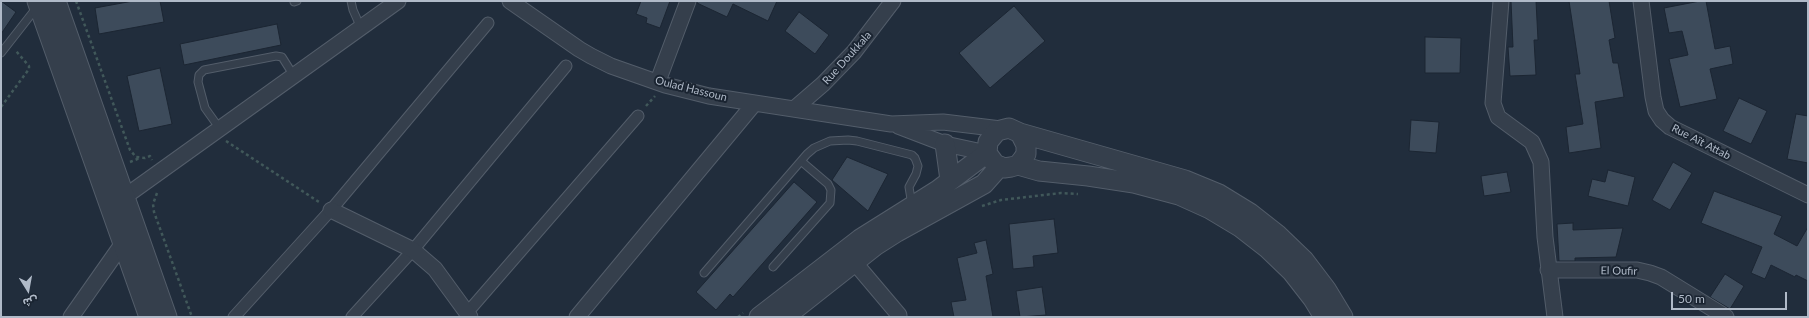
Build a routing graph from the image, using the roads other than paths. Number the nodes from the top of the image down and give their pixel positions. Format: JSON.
{"nodes":[{"id":1,"x":351,"y":1,"type":"edge"},
{"id":2,"x":398,"y":1,"type":"edge"},
{"id":3,"x":510,"y":1,"type":"edge"},
{"id":4,"x":688,"y":1,"type":"edge"},
{"id":5,"x":893,"y":1,"type":"edge"},
{"id":6,"x":1501,"y":1,"type":"edge"},
{"id":7,"x":1641,"y":1,"type":"edge"},
{"id":8,"x":44,"y":2,"type":"edge"},
{"id":9,"x":488,"y":23,"type":"dead end"},
{"id":10,"x":361,"y":28,"type":"junction"},
{"id":11,"x":1,"y":53,"type":"edge"},
{"id":12,"x":566,"y":66,"type":"dead end"},
{"id":13,"x":294,"y":76,"type":"junction"},
{"id":14,"x":661,"y":83,"type":"junction"},
{"id":15,"x":754,"y":104,"type":"junction"},
{"id":16,"x":794,"y":109,"type":"junction"},
{"id":17,"x":638,"y":116,"type":"road end"},
{"id":18,"x":891,"y":124,"type":"junction"},
{"id":19,"x":220,"y":129,"type":"junction"},
{"id":20,"x":1001,"y":129,"type":"junction"},
{"id":21,"x":1020,"y":133,"type":"junction"},
{"id":22,"x":945,"y":144,"type":"junction"},
{"id":23,"x":801,"y":161,"type":"junction"},
{"id":24,"x":1001,"y":161,"type":"junction"},
{"id":25,"x":950,"y":180,"type":"junction"},
{"id":26,"x":1808,"y":195,"type":"edge"},
{"id":27,"x":118,"y":202,"type":"junction"},
{"id":28,"x":912,"y":206,"type":"junction"},
{"id":29,"x":331,"y":210,"type":"junction"},
{"id":30,"x":123,"y":243,"type":"junction"},
{"id":31,"x":413,"y":250,"type":"junction"},
{"id":32,"x":855,"y":263,"type":"junction"},
{"id":33,"x":773,"y":267,"type":"dead end"},
{"id":34,"x":1548,"y":270,"type":"junction"},
{"id":35,"x":704,"y":273,"type":"dead end"},
{"id":36,"x":899,"y":315,"type":"dead end"},
{"id":37,"x":467,"y":316,"type":"edge"},
{"id":38,"x":71,"y":317,"type":"edge"},
{"id":39,"x":149,"y":317,"type":"edge"},
{"id":40,"x":168,"y":317,"type":"edge"},
{"id":41,"x":234,"y":317,"type":"edge"},
{"id":42,"x":352,"y":317,"type":"edge"},
{"id":43,"x":577,"y":317,"type":"edge"},
{"id":44,"x":759,"y":317,"type":"edge"},
{"id":45,"x":785,"y":317,"type":"edge"},
{"id":46,"x":1324,"y":317,"type":"edge"},
{"id":47,"x":1343,"y":317,"type":"edge"},
{"id":48,"x":1555,"y":317,"type":"edge"},
{"id":49,"x":1726,"y":317,"type":"edge"}],
"edges":[{"from":1,"to":10,"type":"lane"},
{"from":2,"to":10,"type":"street"},
{"from":3,"to":14,"type":"street","name":"Oulad Hassoun"},
{"from":4,"to":14,"type":"street"},
{"from":5,"to":16,"type":"street","name":"Rue Doukkala"},
{"from":6,"to":34,"type":"street"},
{"from":7,"to":26,"type":"street","name":"Rue Aït Attab"},
{"from":8,"to":11,"type":"lane"},
{"from":8,"to":27,"type":"street"},
{"from":9,"to":29,"type":"street"},
{"from":10,"to":13,"type":"street"},
{"from":12,"to":31,"type":"street"},
{"from":13,"to":19,"type":"street"},
{"from":13,"to":19,"type":"lane"},
{"from":14,"to":15,"type":"street","name":"Oulad Hassoun"},
{"from":15,"to":16,"type":"street","name":"Oulad Hassoun"},
{"from":15,"to":43,"type":"street"},
{"from":16,"to":18,"type":"street","name":"Oulad Hassoun"},
{"from":17,"to":37,"type":"street"},
{"from":18,"to":20,"type":"street","name":"Oulad Hassoun"},
{"from":18,"to":22,"type":"street","name":"Oulad Hassoun"},
{"from":19,"to":27,"type":"street"},
{"from":20,"to":21,"type":"street"},
{"from":20,"to":24,"type":"street"},
{"from":21,"to":24,"type":"street"},
{"from":21,"to":47,"type":"street"},
{"from":22,"to":24,"type":"street","name":"Oulad Hassoun"},
{"from":22,"to":25,"type":"street"},
{"from":23,"to":28,"type":"lane"},
{"from":23,"to":33,"type":"lane"},
{"from":23,"to":35,"type":"lane"},
{"from":24,"to":25,"type":"street"},
{"from":24,"to":32,"type":"street"},
{"from":24,"to":46,"type":"street"},
{"from":25,"to":28,"type":"street"},
{"from":27,"to":30,"type":"street"},
{"from":27,"to":40,"type":"street"},
{"from":28,"to":44,"type":"street"},
{"from":29,"to":31,"type":"street"},
{"from":29,"to":41,"type":"street"},
{"from":30,"to":38,"type":"street"},
{"from":30,"to":39,"type":"street"},
{"from":31,"to":37,"type":"street"},
{"from":31,"to":42,"type":"street"},
{"from":32,"to":36,"type":"street"},
{"from":32,"to":45,"type":"street"},
{"from":34,"to":48,"type":"street"},
{"from":34,"to":49,"type":"street","name":"El Oufir"}]}
